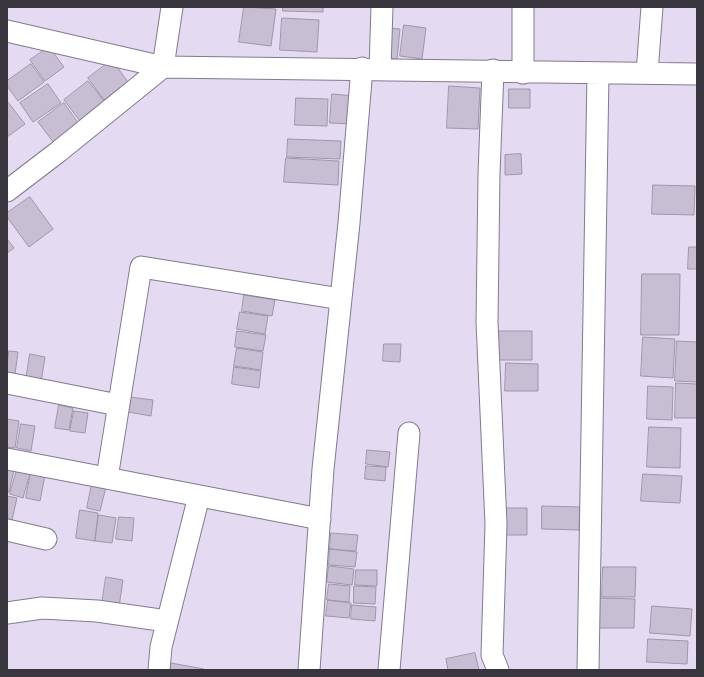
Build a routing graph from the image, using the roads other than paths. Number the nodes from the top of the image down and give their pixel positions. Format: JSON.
{"nodes":[{"id":1,"x":172,"y":7,"type":"edge"},
{"id":2,"x":382,"y":7,"type":"edge"},
{"id":3,"x":523,"y":7,"type":"edge"},
{"id":4,"x":652,"y":7,"type":"edge"},
{"id":5,"x":7,"y":31,"type":"edge"},
{"id":6,"x":163,"y":67,"type":"junction"},
{"id":7,"x":371,"y":68,"type":"junction"},
{"id":8,"x":493,"y":70,"type":"junction"},
{"id":9,"x":524,"y":73,"type":"junction"},
{"id":10,"x":598,"y":73,"type":"junction"},
{"id":11,"x":647,"y":73,"type":"junction"},
{"id":12,"x":697,"y":74,"type":"edge"},
{"id":13,"x":7,"y":191,"type":"edge"},
{"id":14,"x":341,"y":299,"type":"junction"},
{"id":15,"x":7,"y":383,"type":"edge"},
{"id":16,"x":118,"y":405,"type":"junction"},
{"id":17,"x":409,"y":433,"type":"dead end"},
{"id":18,"x":7,"y":459,"type":"edge"},
{"id":19,"x":107,"y":478,"type":"junction"},
{"id":20,"x":199,"y":496,"type":"junction"},
{"id":21,"x":320,"y":519,"type":"junction"},
{"id":22,"x":7,"y":530,"type":"edge"},
{"id":23,"x":46,"y":539,"type":"dead end"},
{"id":24,"x":7,"y":614,"type":"edge"},
{"id":25,"x":167,"y":621,"type":"junction"},
{"id":26,"x":159,"y":670,"type":"edge"},
{"id":27,"x":309,"y":670,"type":"edge"},
{"id":28,"x":389,"y":670,"type":"edge"},
{"id":29,"x":498,"y":670,"type":"edge"},
{"id":30,"x":588,"y":670,"type":"edge"}],
"edges":[{"from":1,"to":6,"type":"street"},
{"from":2,"to":7,"type":"street"},
{"from":3,"to":9,"type":"street"},
{"from":4,"to":11,"type":"street"},
{"from":5,"to":6,"type":"street"},
{"from":6,"to":7,"type":"street"},
{"from":6,"to":13,"type":"street"},
{"from":7,"to":8,"type":"street"},
{"from":7,"to":14,"type":"street"},
{"from":8,"to":9,"type":"street"},
{"from":8,"to":29,"type":"street"},
{"from":9,"to":10,"type":"street"},
{"from":10,"to":11,"type":"street"},
{"from":10,"to":30,"type":"street"},
{"from":11,"to":12,"type":"street"},
{"from":14,"to":16,"type":"street"},
{"from":14,"to":21,"type":"street"},
{"from":15,"to":16,"type":"street"},
{"from":16,"to":19,"type":"street"},
{"from":17,"to":28,"type":"street"},
{"from":18,"to":19,"type":"street"},
{"from":19,"to":20,"type":"street"},
{"from":20,"to":21,"type":"street"},
{"from":20,"to":25,"type":"street"},
{"from":21,"to":27,"type":"street"},
{"from":22,"to":23,"type":"street"},
{"from":24,"to":25,"type":"street"},
{"from":25,"to":26,"type":"street"}]}
